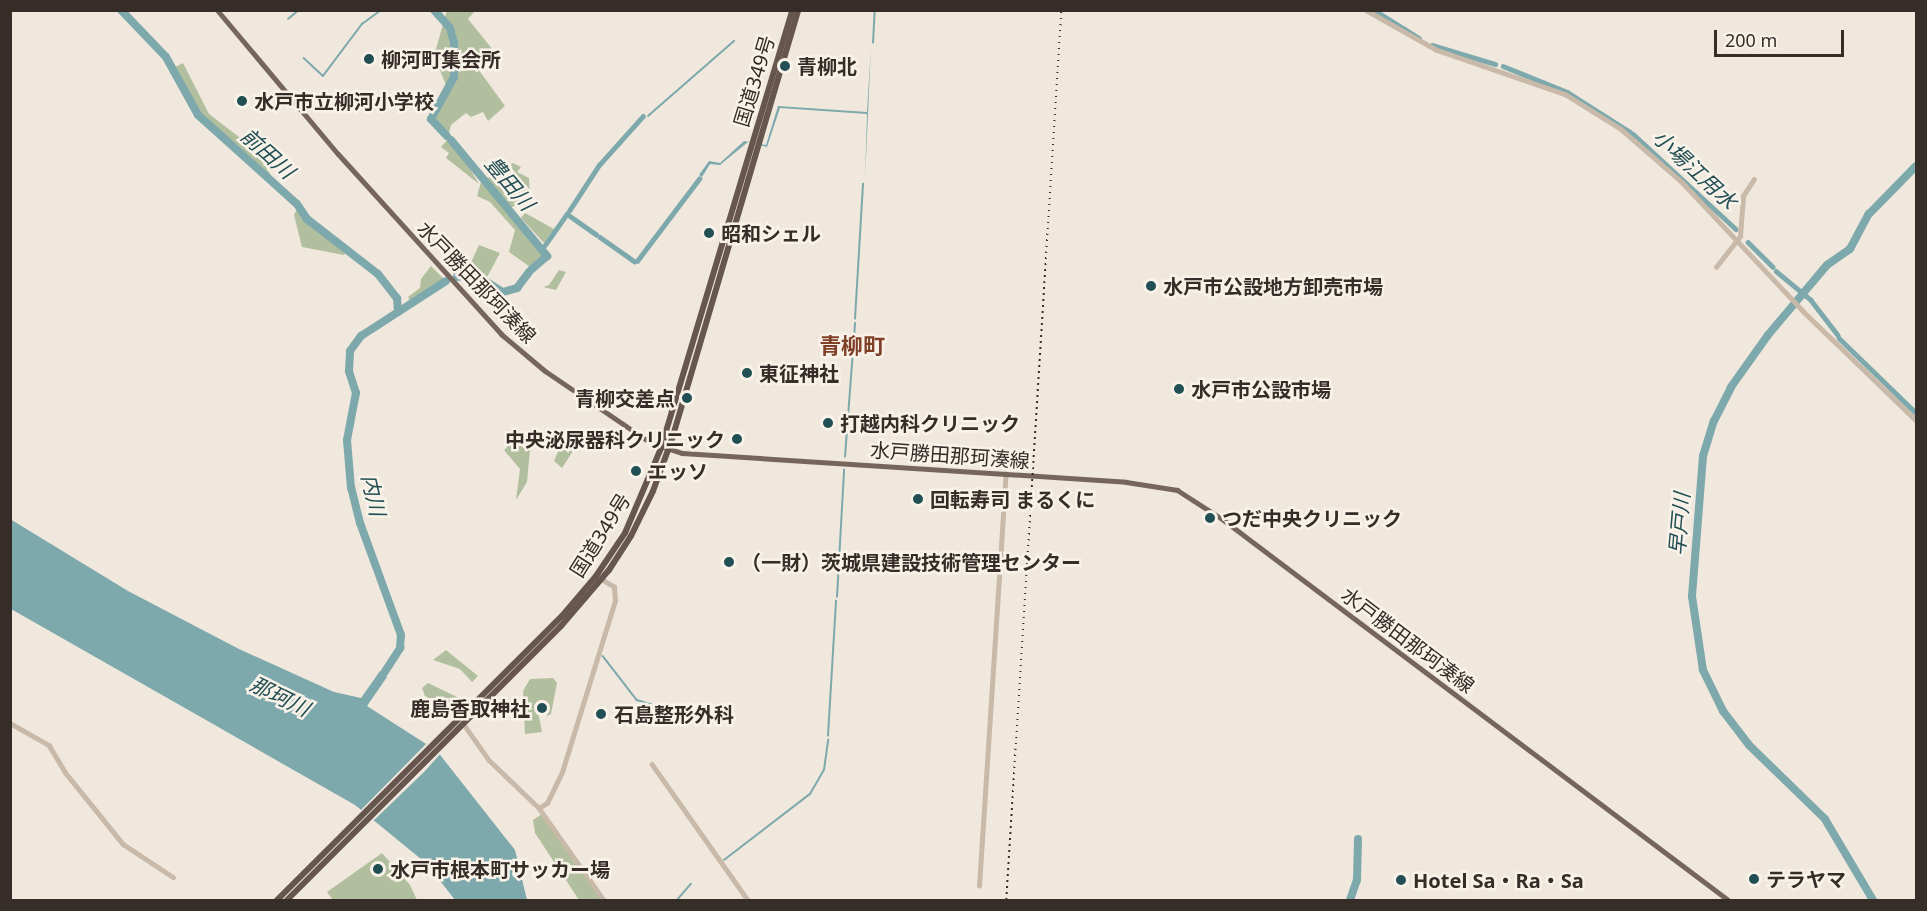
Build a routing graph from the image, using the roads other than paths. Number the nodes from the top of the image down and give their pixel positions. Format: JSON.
{"nodes":[{"id":1,"x":217,"y":10,"type":"edge"},
{"id":2,"x":792,"y":10,"type":"edge"},
{"id":3,"x":798,"y":10,"type":"edge"},
{"id":4,"x":1366,"y":10,"type":"edge"},
{"id":5,"x":1754,"y":179,"type":"dead end"},
{"id":6,"x":1735,"y":242,"type":"junction"},
{"id":7,"x":1716,"y":267,"type":"dead end"},
{"id":8,"x":1917,"y":420,"type":"edge"},
{"id":9,"x":665,"y":449,"type":"junction"},
{"id":10,"x":1006,"y":474,"type":"junction"},
{"id":11,"x":599,"y":578,"type":"junction"},
{"id":12,"x":10,"y":723,"type":"edge"},
{"id":13,"x":464,"y":723,"type":"junction"},
{"id":14,"x":454,"y":728,"type":"junction"},
{"id":15,"x":652,"y":764,"type":"dead end"},
{"id":16,"x":538,"y":808,"type":"junction"},
{"id":17,"x":173,"y":877,"type":"dead end"},
{"id":18,"x":979,"y":886,"type":"dead end"},
{"id":19,"x":288,"y":896,"type":"edge"},
{"id":20,"x":277,"y":900,"type":"edge"},
{"id":21,"x":604,"y":900,"type":"edge"},
{"id":22,"x":748,"y":900,"type":"edge"},
{"id":23,"x":1728,"y":900,"type":"edge"}],
"edges":[{"from":1,"to":9,"type":"main road","name":"水戸勝田那珂湊線"},
{"from":2,"to":9,"type":"highway","name":"国道349号"},
{"from":3,"to":9,"type":"highway","name":"国道349号"},
{"from":4,"to":6,"type":"street"},
{"from":5,"to":6,"type":"street"},
{"from":6,"to":7,"type":"street"},
{"from":6,"to":8,"type":"street"},
{"from":9,"to":10,"type":"main road","name":"水戸勝田那珂湊線"},
{"from":9,"to":11,"type":"highway","name":"国道349号"},
{"from":10,"to":18,"type":"street"},
{"from":10,"to":23,"type":"main road","name":"水戸勝田那珂湊線"},
{"from":11,"to":13,"type":"highway","name":"国道349号"},
{"from":11,"to":14,"type":"highway","name":"国道349号"},
{"from":11,"to":16,"type":"street"},
{"from":12,"to":17,"type":"street"},
{"from":13,"to":14,"type":"highway","name":"国道349号"},
{"from":13,"to":16,"type":"street"},
{"from":14,"to":19,"type":"highway","name":"国道349号"},
{"from":15,"to":22,"type":"street"},
{"from":16,"to":21,"type":"street"},
{"from":19,"to":20,"type":"highway","name":"国道349号"}]}
